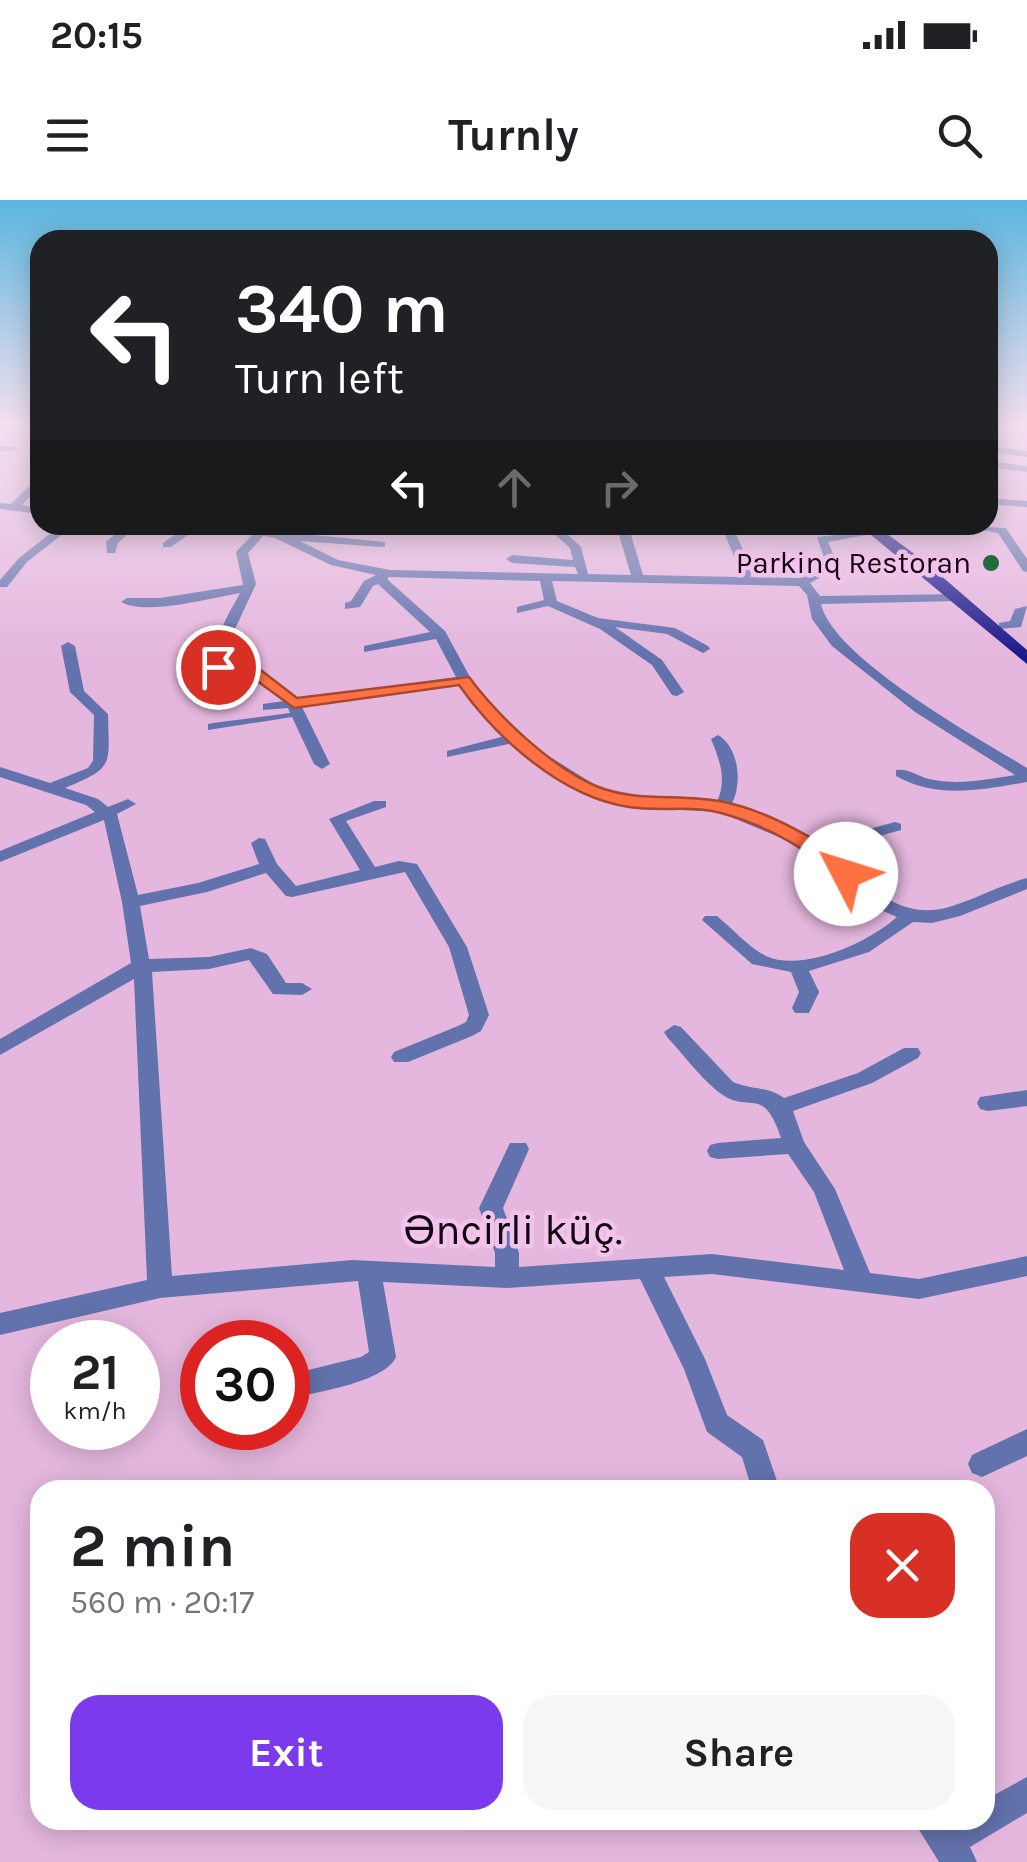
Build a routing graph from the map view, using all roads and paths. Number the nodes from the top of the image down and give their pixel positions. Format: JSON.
{"nodes":[{"id":1,"x":998,"y":502,"type":"edge"},
{"id":2,"x":1027,"y":504,"type":"edge"},
{"id":3,"x":998,"y":529,"type":"edge"},
{"id":4,"x":55,"y":535,"type":"edge"},
{"id":5,"x":120,"y":535,"type":"edge"},
{"id":6,"x":182,"y":535,"type":"edge"},
{"id":7,"x":272,"y":535,"type":"edge"},
{"id":8,"x":283,"y":535,"type":"edge"},
{"id":9,"x":305,"y":535,"type":"edge"},
{"id":10,"x":564,"y":535,"type":"edge"},
{"id":11,"x":625,"y":535,"type":"edge"},
{"id":12,"x":729,"y":535,"type":"edge"},
{"id":13,"x":844,"y":535,"type":"edge"},
{"id":14,"x":885,"y":535,"type":"edge"},
{"id":15,"x":886,"y":535,"type":"edge"},
{"id":16,"x":381,"y":544,"type":"dead end"},
{"id":17,"x":167,"y":545,"type":"dead end"},
{"id":18,"x":111,"y":552,"type":"dead end"},
{"id":19,"x":512,"y":559,"type":"dead end"},
{"id":20,"x":581,"y":564,"type":"junction"},
{"id":21,"x":1027,"y":568,"type":"edge"},
{"id":22,"x":382,"y":576,"type":"junction"},
{"id":23,"x":546,"y":579,"type":"junction"},
{"id":24,"x":585,"y":580,"type":"junction"},
{"id":25,"x":638,"y":580,"type":"junction"},
{"id":26,"x":744,"y":580,"type":"junction"},
{"id":27,"x":802,"y":582,"type":"junction"},
{"id":28,"x":3,"y":584,"type":"dead end"},
{"id":29,"x":248,"y":588,"type":"junction"},
{"id":30,"x":958,"y":598,"type":"junction"},
{"id":31,"x":814,"y":600,"type":"junction"},
{"id":32,"x":126,"y":602,"type":"dead end"},
{"id":33,"x":550,"y":602,"type":"junction"},
{"id":34,"x":349,"y":606,"type":"dead end"},
{"id":35,"x":522,"y":610,"type":"dead end"},
{"id":36,"x":1027,"y":610,"type":"edge"},
{"id":37,"x":600,"y":621,"type":"junction"},
{"id":38,"x":1004,"y":626,"type":"junction"},
{"id":39,"x":440,"y":634,"type":"junction"},
{"id":40,"x":68,"y":646,"type":"dead end"},
{"id":41,"x":1027,"y":647,"type":"edge"},
{"id":42,"x":369,"y":649,"type":"dead end"},
{"id":43,"x":703,"y":649,"type":"dead end"},
{"id":44,"x":1027,"y":659,"type":"edge"},
{"id":45,"x":464,"y":680,"type":"junction"},
{"id":46,"x":677,"y":692,"type":"dead end"},
{"id":47,"x":268,"y":707,"type":"dead end"},
{"id":48,"x":296,"y":709,"type":"junction"},
{"id":49,"x":214,"y":727,"type":"dead end"},
{"id":50,"x":515,"y":738,"type":"junction"},
{"id":51,"x":718,"y":739,"type":"dead end"},
{"id":52,"x":452,"y":754,"type":"dead end"},
{"id":53,"x":322,"y":764,"type":"dead end"},
{"id":54,"x":0,"y":772,"type":"edge"},
{"id":55,"x":901,"y":774,"type":"dead end"},
{"id":56,"x":1027,"y":776,"type":"edge"},
{"id":57,"x":51,"y":788,"type":"junction"},
{"id":58,"x":128,"y":804,"type":"dead end"},
{"id":59,"x":380,"y":804,"type":"dead end"},
{"id":60,"x":722,"y":807,"type":"junction"},
{"id":61,"x":107,"y":812,"type":"junction"},
{"id":62,"x":896,"y":826,"type":"dead end"},
{"id":63,"x":259,"y":844,"type":"dead end"},
{"id":64,"x":819,"y":848,"type":"junction"},
{"id":65,"x":0,"y":857,"type":"edge"},
{"id":66,"x":270,"y":866,"type":"junction"},
{"id":67,"x":371,"y":874,"type":"junction"},
{"id":68,"x":1027,"y":883,"type":"edge"},
{"id":69,"x":131,"y":902,"type":"junction"},
{"id":70,"x":908,"y":916,"type":"junction"},
{"id":71,"x":711,"y":920,"type":"dead end"},
{"id":72,"x":796,"y":965,"type":"junction"},
{"id":73,"x":141,"y":966,"type":"junction"},
{"id":74,"x":302,"y":989,"type":"dead end"},
{"id":75,"x":802,"y":1008,"type":"dead end"},
{"id":76,"x":674,"y":1032,"type":"dead end"},
{"id":77,"x":0,"y":1048,"type":"edge"},
{"id":78,"x":911,"y":1053,"type":"dead end"},
{"id":79,"x":401,"y":1057,"type":"dead end"},
{"id":80,"x":1027,"y":1098,"type":"edge"},
{"id":81,"x":988,"y":1103,"type":"dead end"},
{"id":82,"x":781,"y":1108,"type":"junction"},
{"id":83,"x":794,"y":1145,"type":"junction"},
{"id":84,"x":518,"y":1149,"type":"dead end"},
{"id":85,"x":718,"y":1151,"type":"dead end"},
{"id":86,"x":1027,"y":1266,"type":"edge"},
{"id":87,"x":647,"y":1268,"type":"junction"},
{"id":88,"x":369,"y":1270,"type":"junction"},
{"id":89,"x":507,"y":1278,"type":"junction"},
{"id":90,"x":862,"y":1284,"type":"junction"},
{"id":91,"x":160,"y":1288,"type":"junction"},
{"id":92,"x":0,"y":1324,"type":"edge"},
{"id":93,"x":310,"y":1381,"type":"edge"},
{"id":94,"x":1027,"y":1442,"type":"edge"},
{"id":95,"x":982,"y":1464,"type":"dead end"},
{"id":96,"x":763,"y":1480,"type":"edge"},
{"id":97,"x":1027,"y":1794,"type":"edge"},
{"id":98,"x":995,"y":1813,"type":"edge"}],
"edges":[{"from":1,"to":2,"type":"street"},
{"from":3,"to":21,"type":"street"},
{"from":4,"to":28,"type":"street"},
{"from":5,"to":18,"type":"street"},
{"from":6,"to":17,"type":"street"},
{"from":7,"to":29,"type":"street"},
{"from":8,"to":22,"type":"street"},
{"from":9,"to":16,"type":"street"},
{"from":10,"to":20,"type":"street"},
{"from":11,"to":25,"type":"street"},
{"from":12,"to":26,"type":"street"},
{"from":13,"to":27,"type":"street"},
{"from":14,"to":30,"type":"main road"},
{"from":15,"to":38,"type":"main road"},
{"from":19,"to":20,"type":"street"},
{"from":20,"to":24,"type":"street"},
{"from":22,"to":23,"type":"street"},
{"from":22,"to":34,"type":"street"},
{"from":22,"to":39,"type":"street"},
{"from":23,"to":24,"type":"street"},
{"from":23,"to":33,"type":"street"},
{"from":24,"to":25,"type":"street"},
{"from":25,"to":26,"type":"street"},
{"from":26,"to":27,"type":"street"},
{"from":27,"to":31,"type":"street"},
{"from":29,"to":32,"type":"street"},
{"from":29,"to":48,"type":"street"},
{"from":30,"to":31,"type":"street"},
{"from":30,"to":44,"type":"main road"},
{"from":31,"to":56,"type":"street"},
{"from":33,"to":35,"type":"street"},
{"from":33,"to":37,"type":"street"},
{"from":36,"to":38,"type":"street"},
{"from":37,"to":43,"type":"street"},
{"from":37,"to":46,"type":"street"},
{"from":38,"to":41,"type":"main road"},
{"from":39,"to":42,"type":"street"},
{"from":39,"to":45,"type":"street"},
{"from":40,"to":57,"type":"street"},
{"from":45,"to":48,"type":"street"},
{"from":45,"to":50,"type":"street"},
{"from":47,"to":48,"type":"street"},
{"from":48,"to":49,"type":"street"},
{"from":48,"to":53,"type":"street"},
{"from":50,"to":52,"type":"street"},
{"from":50,"to":60,"type":"street"},
{"from":51,"to":60,"type":"street"},
{"from":54,"to":57,"type":"street"},
{"from":55,"to":56,"type":"street"},
{"from":57,"to":61,"type":"street"},
{"from":58,"to":61,"type":"street"},
{"from":59,"to":67,"type":"street"},
{"from":60,"to":64,"type":"street"},
{"from":61,"to":65,"type":"street"},
{"from":61,"to":69,"type":"street"},
{"from":62,"to":64,"type":"street"},
{"from":63,"to":66,"type":"street"},
{"from":64,"to":70,"type":"street"},
{"from":66,"to":67,"type":"street"},
{"from":66,"to":69,"type":"street"},
{"from":67,"to":79,"type":"street"},
{"from":68,"to":70,"type":"street"},
{"from":69,"to":73,"type":"street"},
{"from":70,"to":72,"type":"street"},
{"from":71,"to":72,"type":"street"},
{"from":72,"to":75,"type":"street"},
{"from":73,"to":74,"type":"street"},
{"from":73,"to":77,"type":"street"},
{"from":73,"to":91,"type":"street"},
{"from":76,"to":82,"type":"street"},
{"from":78,"to":82,"type":"street"},
{"from":80,"to":81,"type":"street"},
{"from":82,"to":83,"type":"street"},
{"from":83,"to":85,"type":"street"},
{"from":83,"to":90,"type":"street"},
{"from":84,"to":89,"type":"street"},
{"from":86,"to":90,"type":"street","name":"Əncirli küç."},
{"from":87,"to":89,"type":"street","name":"Əncirli küç."},
{"from":87,"to":90,"type":"street","name":"Əncirli küç."},
{"from":87,"to":96,"type":"street"},
{"from":88,"to":89,"type":"street","name":"Əncirli küç."},
{"from":88,"to":91,"type":"street","name":"Əncirli küç."},
{"from":88,"to":93,"type":"street"},
{"from":91,"to":92,"type":"street","name":"Əncirli küç."},
{"from":94,"to":95,"type":"street"},
{"from":97,"to":98,"type":"street"}]}
